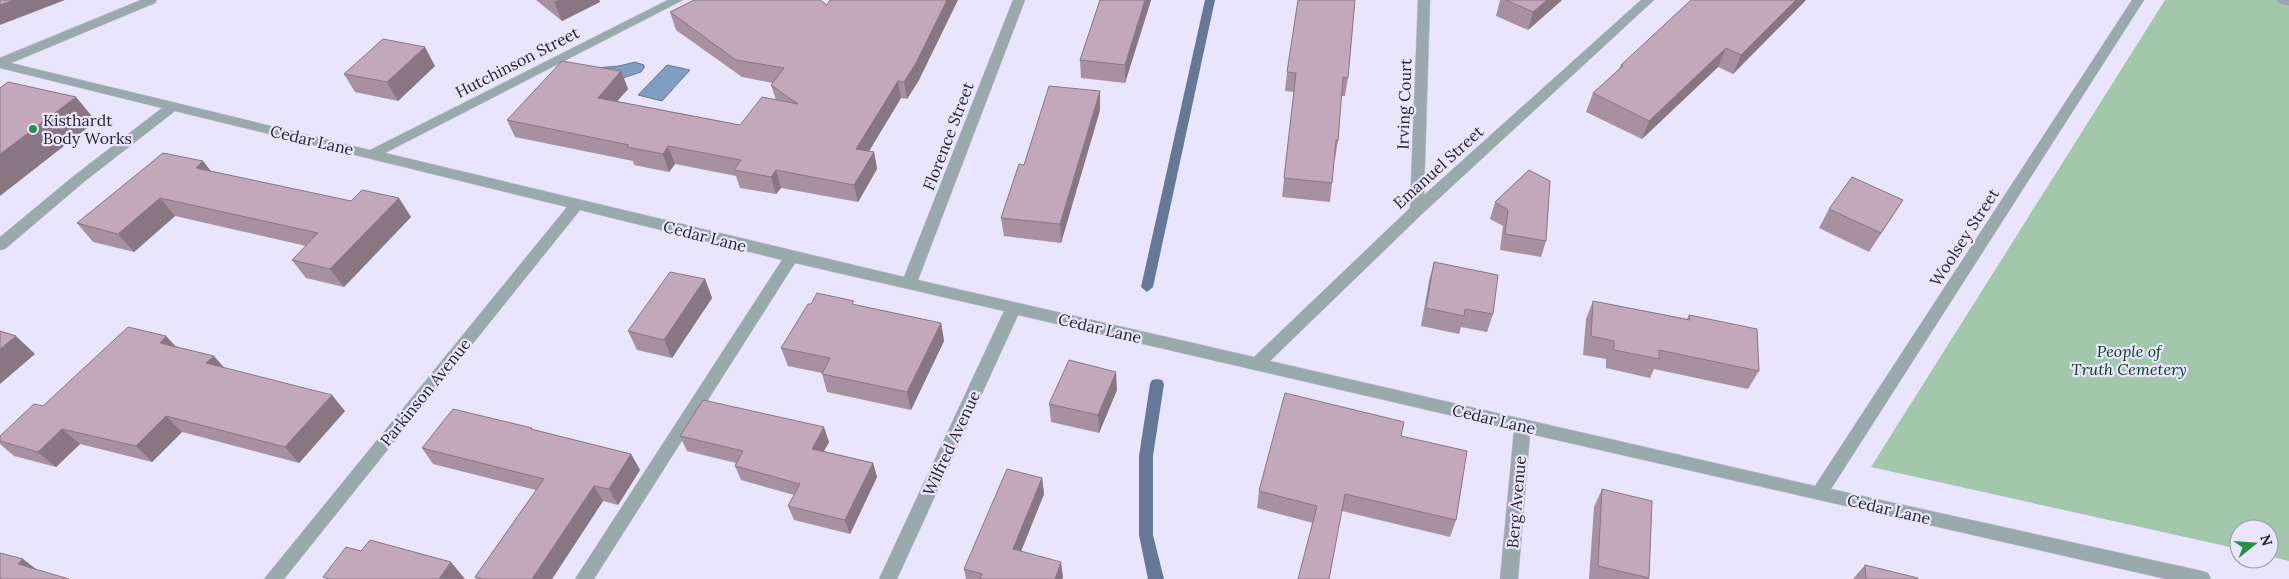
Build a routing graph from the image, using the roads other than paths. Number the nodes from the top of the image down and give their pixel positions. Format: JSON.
{"nodes":[{"id":1,"x":151,"y":0,"type":"edge"},
{"id":2,"x":677,"y":0,"type":"edge"},
{"id":3,"x":1019,"y":0,"type":"edge"},
{"id":4,"x":1424,"y":0,"type":"edge"},
{"id":5,"x":1648,"y":0,"type":"edge"},
{"id":6,"x":2138,"y":0,"type":"edge"},
{"id":7,"x":2282,"y":0,"type":"edge"},
{"id":8,"x":2289,"y":2,"type":"edge"},
{"id":9,"x":0,"y":63,"type":"edge"},
{"id":10,"x":172,"y":107,"type":"junction"},
{"id":11,"x":372,"y":154,"type":"junction"},
{"id":12,"x":577,"y":204,"type":"junction"},
{"id":13,"x":1417,"y":210,"type":"junction"},
{"id":14,"x":0,"y":246,"type":"edge"},
{"id":15,"x":791,"y":256,"type":"junction"},
{"id":16,"x":909,"y":284,"type":"junction"},
{"id":17,"x":1013,"y":308,"type":"junction"},
{"id":18,"x":1256,"y":364,"type":"junction"},
{"id":19,"x":1523,"y":425,"type":"junction"},
{"id":20,"x":1819,"y":494,"type":"junction"},
{"id":21,"x":273,"y":579,"type":"edge"},
{"id":22,"x":584,"y":579,"type":"edge"},
{"id":23,"x":888,"y":579,"type":"edge"},
{"id":24,"x":1509,"y":579,"type":"edge"},
{"id":25,"x":2202,"y":579,"type":"edge"}],
"edges":[{"from":1,"to":9,"type":"street"},
{"from":2,"to":11,"type":"street","name":"Hutchinson Street"},
{"from":3,"to":16,"type":"street","name":"Florence Street"},
{"from":4,"to":13,"type":"street","name":"Irving Court"},
{"from":5,"to":13,"type":"street","name":"Emanuel Street"},
{"from":6,"to":20,"type":"street","name":"Woolsey Street"},
{"from":7,"to":8,"type":"street"},
{"from":9,"to":10,"type":"street","name":"Cedar Lane"},
{"from":10,"to":11,"type":"street","name":"Cedar Lane"},
{"from":10,"to":14,"type":"street"},
{"from":11,"to":12,"type":"street","name":"Cedar Lane"},
{"from":12,"to":15,"type":"street","name":"Cedar Lane"},
{"from":12,"to":21,"type":"street","name":"Parkinson Avenue"},
{"from":13,"to":18,"type":"street","name":"Emanuel Street"},
{"from":15,"to":16,"type":"street","name":"Cedar Lane"},
{"from":15,"to":22,"type":"street"},
{"from":16,"to":17,"type":"street","name":"Cedar Lane"},
{"from":17,"to":18,"type":"street","name":"Cedar Lane"},
{"from":17,"to":23,"type":"street","name":"Wilfred Avenue"},
{"from":18,"to":19,"type":"street","name":"Cedar Lane"},
{"from":19,"to":20,"type":"street","name":"Cedar Lane"},
{"from":19,"to":24,"type":"street","name":"Berg Avenue"},
{"from":20,"to":25,"type":"street","name":"Cedar Lane"}]}
